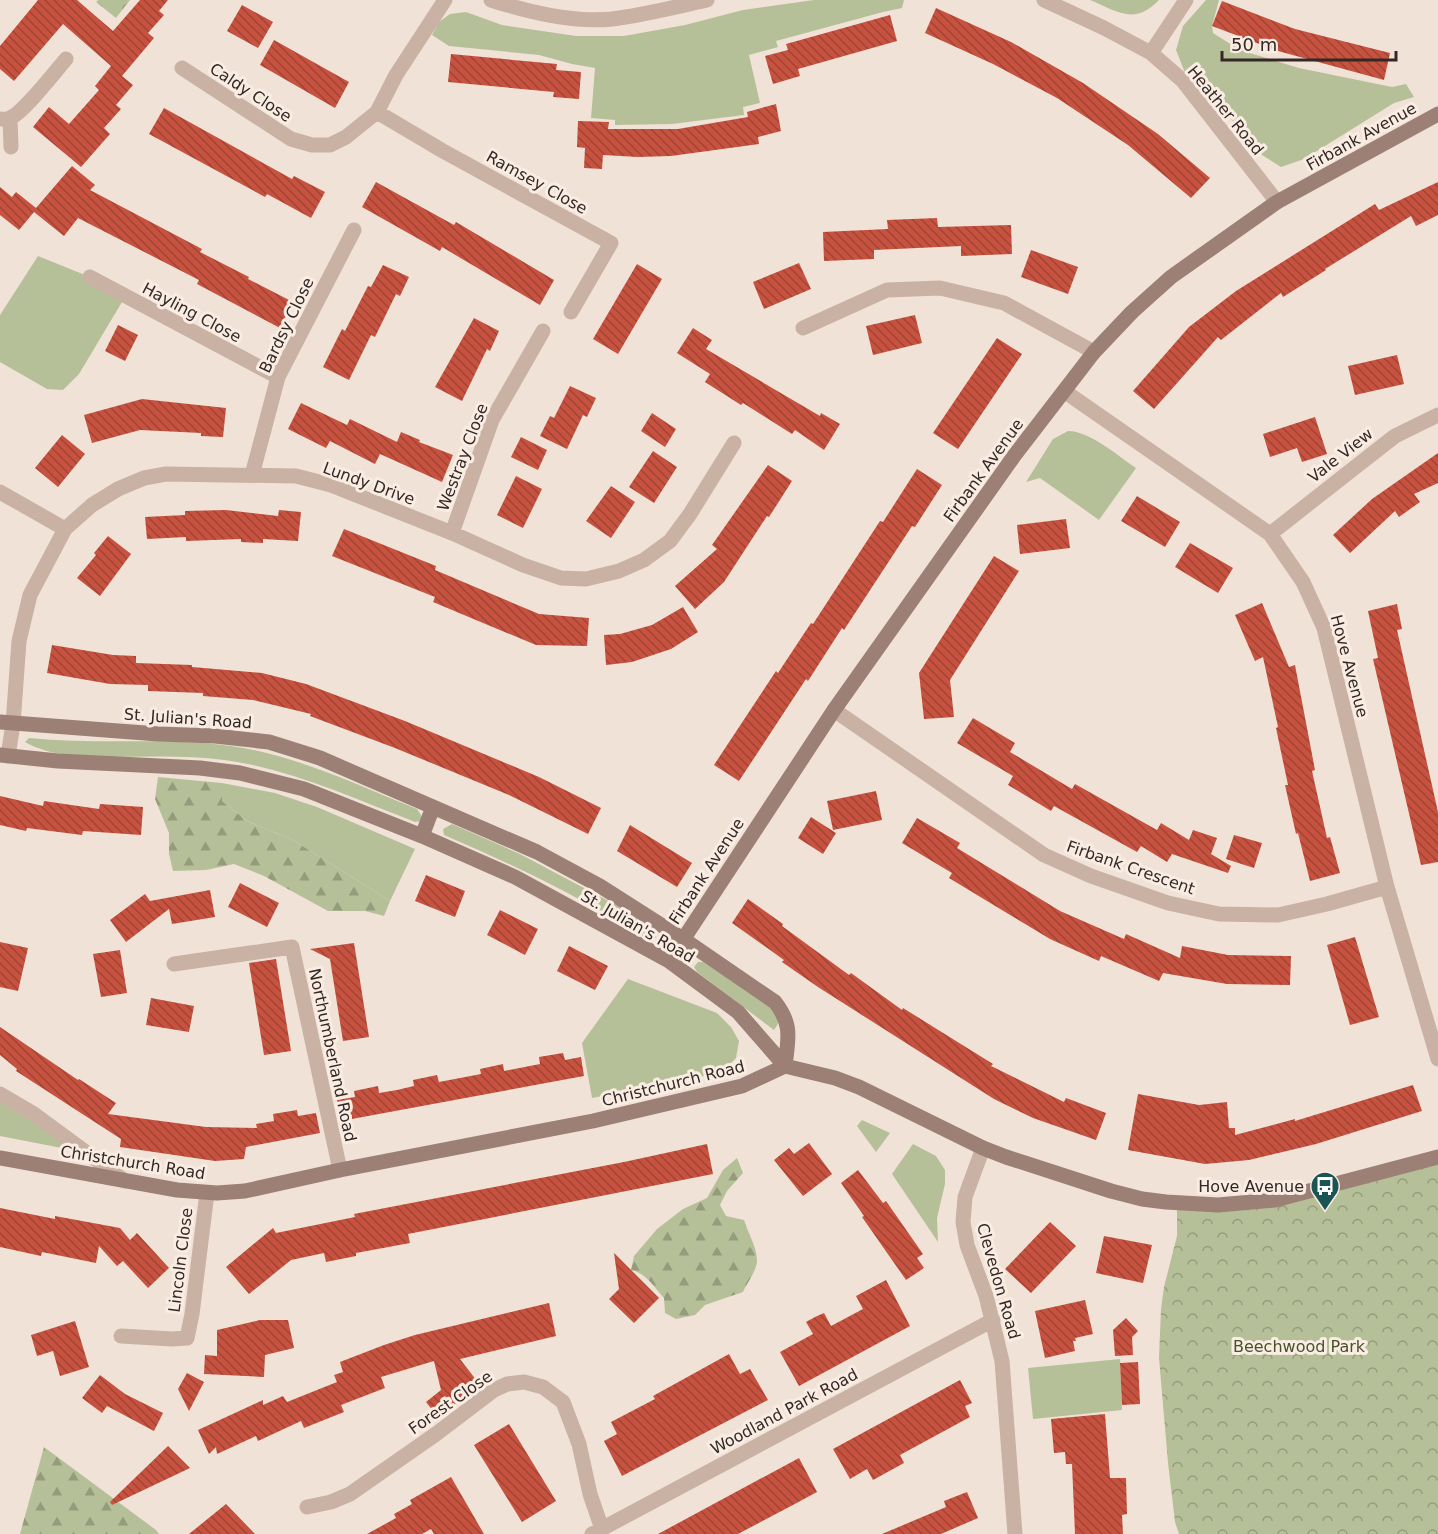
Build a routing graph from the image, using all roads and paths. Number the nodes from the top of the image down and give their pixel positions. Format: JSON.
{"nodes":[{"id":1,"x":445,"y":0,"type":"edge"},
{"id":2,"x":491,"y":0,"type":"edge"},
{"id":3,"x":707,"y":0,"type":"edge"},
{"id":4,"x":1044,"y":0,"type":"edge"},
{"id":5,"x":1186,"y":0,"type":"edge"},
{"id":6,"x":659,"y":5,"type":"edge"},
{"id":7,"x":1151,"y":53,"type":"junction"},
{"id":8,"x":66,"y":59,"type":"dead end"},
{"id":9,"x":182,"y":68,"type":"dead end"},
{"id":10,"x":377,"y":112,"type":"junction"},
{"id":11,"x":1433,"y":117,"type":"edge"},
{"id":12,"x":5,"y":119,"type":"edge"},
{"id":13,"x":11,"y":147,"type":"dead end"},
{"id":14,"x":1277,"y":202,"type":"junction"},
{"id":15,"x":354,"y":230,"type":"dead end"},
{"id":16,"x":90,"y":277,"type":"dead end"},
{"id":17,"x":571,"y":312,"type":"dead end"},
{"id":18,"x":803,"y":328,"type":"dead end"},
{"id":19,"x":543,"y":332,"type":"dead end"},
{"id":20,"x":1094,"y":352,"type":"junction"},
{"id":21,"x":278,"y":377,"type":"junction"},
{"id":22,"x":1064,"y":391,"type":"junction"},
{"id":23,"x":1438,"y":415,"type":"edge"},
{"id":24,"x":734,"y":443,"type":"dead end"},
{"id":25,"x":252,"y":475,"type":"junction"},
{"id":26,"x":0,"y":492,"type":"edge"},
{"id":27,"x":65,"y":529,"type":"junction"},
{"id":28,"x":452,"y":533,"type":"junction"},
{"id":29,"x":1270,"y":534,"type":"junction"},
{"id":30,"x":834,"y":710,"type":"junction"},
{"id":31,"x":6,"y":723,"type":"edge"},
{"id":32,"x":4,"y":756,"type":"edge"},
{"id":33,"x":433,"y":807,"type":"junction"},
{"id":34,"x":422,"y":836,"type":"junction"},
{"id":35,"x":1387,"y":887,"type":"junction"},
{"id":36,"x":683,"y":939,"type":"junction"},
{"id":37,"x":669,"y":961,"type":"junction"},
{"id":38,"x":174,"y":964,"type":"dead end"},
{"id":39,"x":1438,"y":1059,"type":"edge"},
{"id":40,"x":785,"y":1066,"type":"junction"},
{"id":41,"x":0,"y":1094,"type":"edge"},
{"id":42,"x":983,"y":1148,"type":"junction"},
{"id":43,"x":1438,"y":1157,"type":"edge"},
{"id":44,"x":0,"y":1158,"type":"edge"},
{"id":45,"x":340,"y":1170,"type":"junction"},
{"id":46,"x":125,"y":1181,"type":"junction"},
{"id":47,"x":207,"y":1193,"type":"junction"},
{"id":48,"x":993,"y":1320,"type":"junction"},
{"id":49,"x":122,"y":1336,"type":"dead end"},
{"id":50,"x":307,"y":1508,"type":"dead end"},
{"id":51,"x":597,"y":1531,"type":"edge"},
{"id":52,"x":1015,"y":1534,"type":"edge"}],
"edges":[{"from":1,"to":10,"type":"street","name":"Caldy Close"},
{"from":2,"to":6,"type":"street"},
{"from":3,"to":6,"type":"street"},
{"from":4,"to":7,"type":"street","name":"Heather Road"},
{"from":5,"to":7,"type":"street"},
{"from":7,"to":14,"type":"street","name":"Heather Road"},
{"from":8,"to":12,"type":"street"},
{"from":9,"to":10,"type":"street","name":"Caldy Close"},
{"from":10,"to":17,"type":"street","name":"Ramsey Close"},
{"from":11,"to":14,"type":"street","name":"Firbank Avenue"},
{"from":12,"to":13,"type":"street"},
{"from":14,"to":20,"type":"street","name":"Firbank Avenue"},
{"from":15,"to":21,"type":"street","name":"Bardsy Close"},
{"from":16,"to":21,"type":"street","name":"Hayling Close"},
{"from":18,"to":20,"type":"street"},
{"from":19,"to":28,"type":"street","name":"Westray Close"},
{"from":20,"to":22,"type":"street","name":"Firbank Avenue"},
{"from":21,"to":25,"type":"street","name":"Bardsy Close"},
{"from":22,"to":29,"type":"street","name":"Hove Avenue"},
{"from":22,"to":30,"type":"street","name":"Firbank Avenue"},
{"from":23,"to":29,"type":"street","name":"Vale View"},
{"from":24,"to":28,"type":"street","name":"Lundy Drive"},
{"from":25,"to":27,"type":"street","name":"Lundy Drive"},
{"from":25,"to":28,"type":"street","name":"Lundy Drive"},
{"from":26,"to":27,"type":"street"},
{"from":27,"to":31,"type":"street","name":"Lundy Drive"},
{"from":29,"to":35,"type":"street","name":"Hove Avenue"},
{"from":30,"to":35,"type":"street","name":"Firbank Crescent"},
{"from":30,"to":36,"type":"street","name":"Firbank Avenue"},
{"from":31,"to":32,"type":"street","name":"Lundy Drive"},
{"from":31,"to":33,"type":"street","name":"St. Julian's Road"},
{"from":32,"to":34,"type":"street","name":"St. Julian's Road"},
{"from":33,"to":34,"type":"street"},
{"from":33,"to":36,"type":"street","name":"St. Julian's Road"},
{"from":34,"to":37,"type":"street","name":"St. Julian's Road"},
{"from":35,"to":39,"type":"street","name":"Hove Avenue"},
{"from":36,"to":37,"type":"street","name":"Firbank Avenue"},
{"from":36,"to":40,"type":"street","name":"St. Julian's Road"},
{"from":37,"to":40,"type":"street","name":"St. Julian's Road"},
{"from":38,"to":45,"type":"street","name":"Northumberland Road"},
{"from":40,"to":42,"type":"street"},
{"from":40,"to":45,"type":"street","name":"Christchurch Road"},
{"from":41,"to":46,"type":"street"},
{"from":42,"to":43,"type":"street"},
{"from":42,"to":48,"type":"street","name":"Clevedon Road"},
{"from":44,"to":46,"type":"street","name":"Christchurch Road"},
{"from":45,"to":47,"type":"street","name":"Christchurch Road"},
{"from":46,"to":47,"type":"street","name":"Christchurch Road"},
{"from":47,"to":49,"type":"street","name":"Lincoln Close"},
{"from":48,"to":51,"type":"street","name":"Woodland Park Road"},
{"from":48,"to":52,"type":"street","name":"Clevedon Road"},
{"from":50,"to":51,"type":"street","name":"Forest Close"}]}
